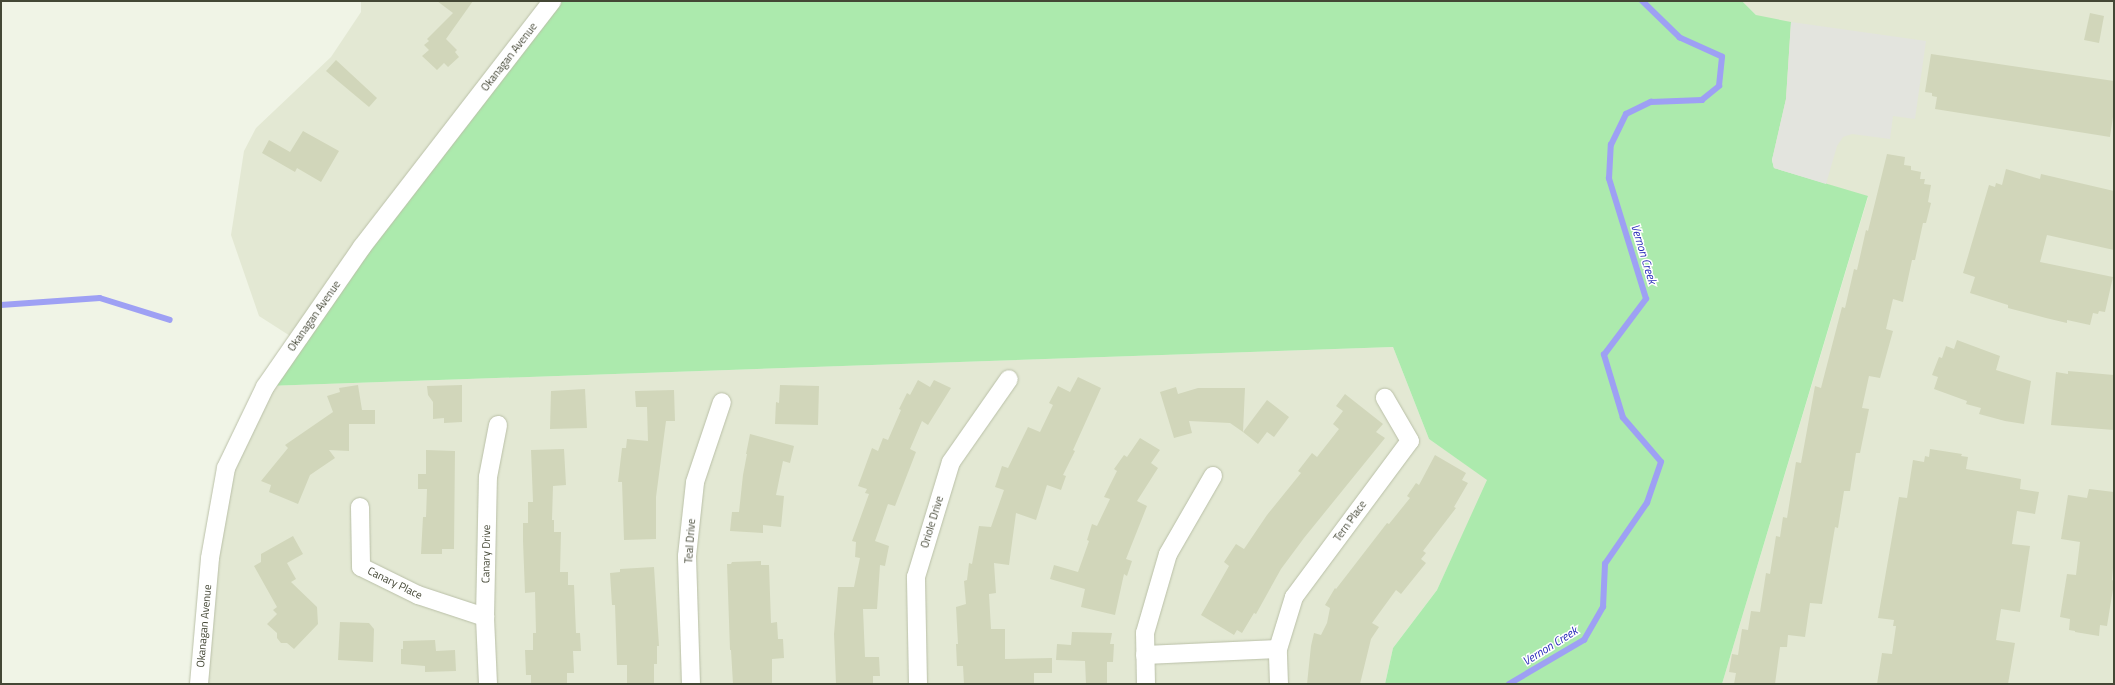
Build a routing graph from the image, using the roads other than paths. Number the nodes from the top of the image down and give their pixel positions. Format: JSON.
{"nodes":[{"id":1,"x":552,"y":1,"type":"edge"},
{"id":2,"x":1009,"y":379,"type":"dead end"},
{"id":3,"x":1385,"y":398,"type":"dead end"},
{"id":4,"x":722,"y":402,"type":"dead end"},
{"id":5,"x":498,"y":425,"type":"dead end"},
{"id":6,"x":1213,"y":476,"type":"dead end"},
{"id":7,"x":360,"y":507,"type":"dead end"},
{"id":8,"x":485,"y":617,"type":"junction"},
{"id":9,"x":1278,"y":649,"type":"junction"},
{"id":10,"x":1145,"y":655,"type":"junction"},
{"id":11,"x":199,"y":684,"type":"edge"},
{"id":12,"x":488,"y":684,"type":"edge"},
{"id":13,"x":691,"y":684,"type":"edge"},
{"id":14,"x":918,"y":684,"type":"edge"},
{"id":15,"x":1146,"y":684,"type":"edge"},
{"id":16,"x":1279,"y":684,"type":"edge"}],
"edges":[{"from":1,"to":11,"type":"street","name":"Okanagan Avenue"},
{"from":2,"to":14,"type":"street","name":"Oriole Drive"},
{"from":3,"to":9,"type":"street","name":"Tern Place"},
{"from":4,"to":13,"type":"street","name":"Teal Drive"},
{"from":5,"to":8,"type":"street","name":"Canary Drive"},
{"from":6,"to":10,"type":"street"},
{"from":7,"to":8,"type":"street","name":"Canary Place"},
{"from":8,"to":12,"type":"street","name":"Canary Drive"},
{"from":9,"to":10,"type":"street"},
{"from":9,"to":16,"type":"street","name":"Tern Place"},
{"from":10,"to":15,"type":"street"}]}
